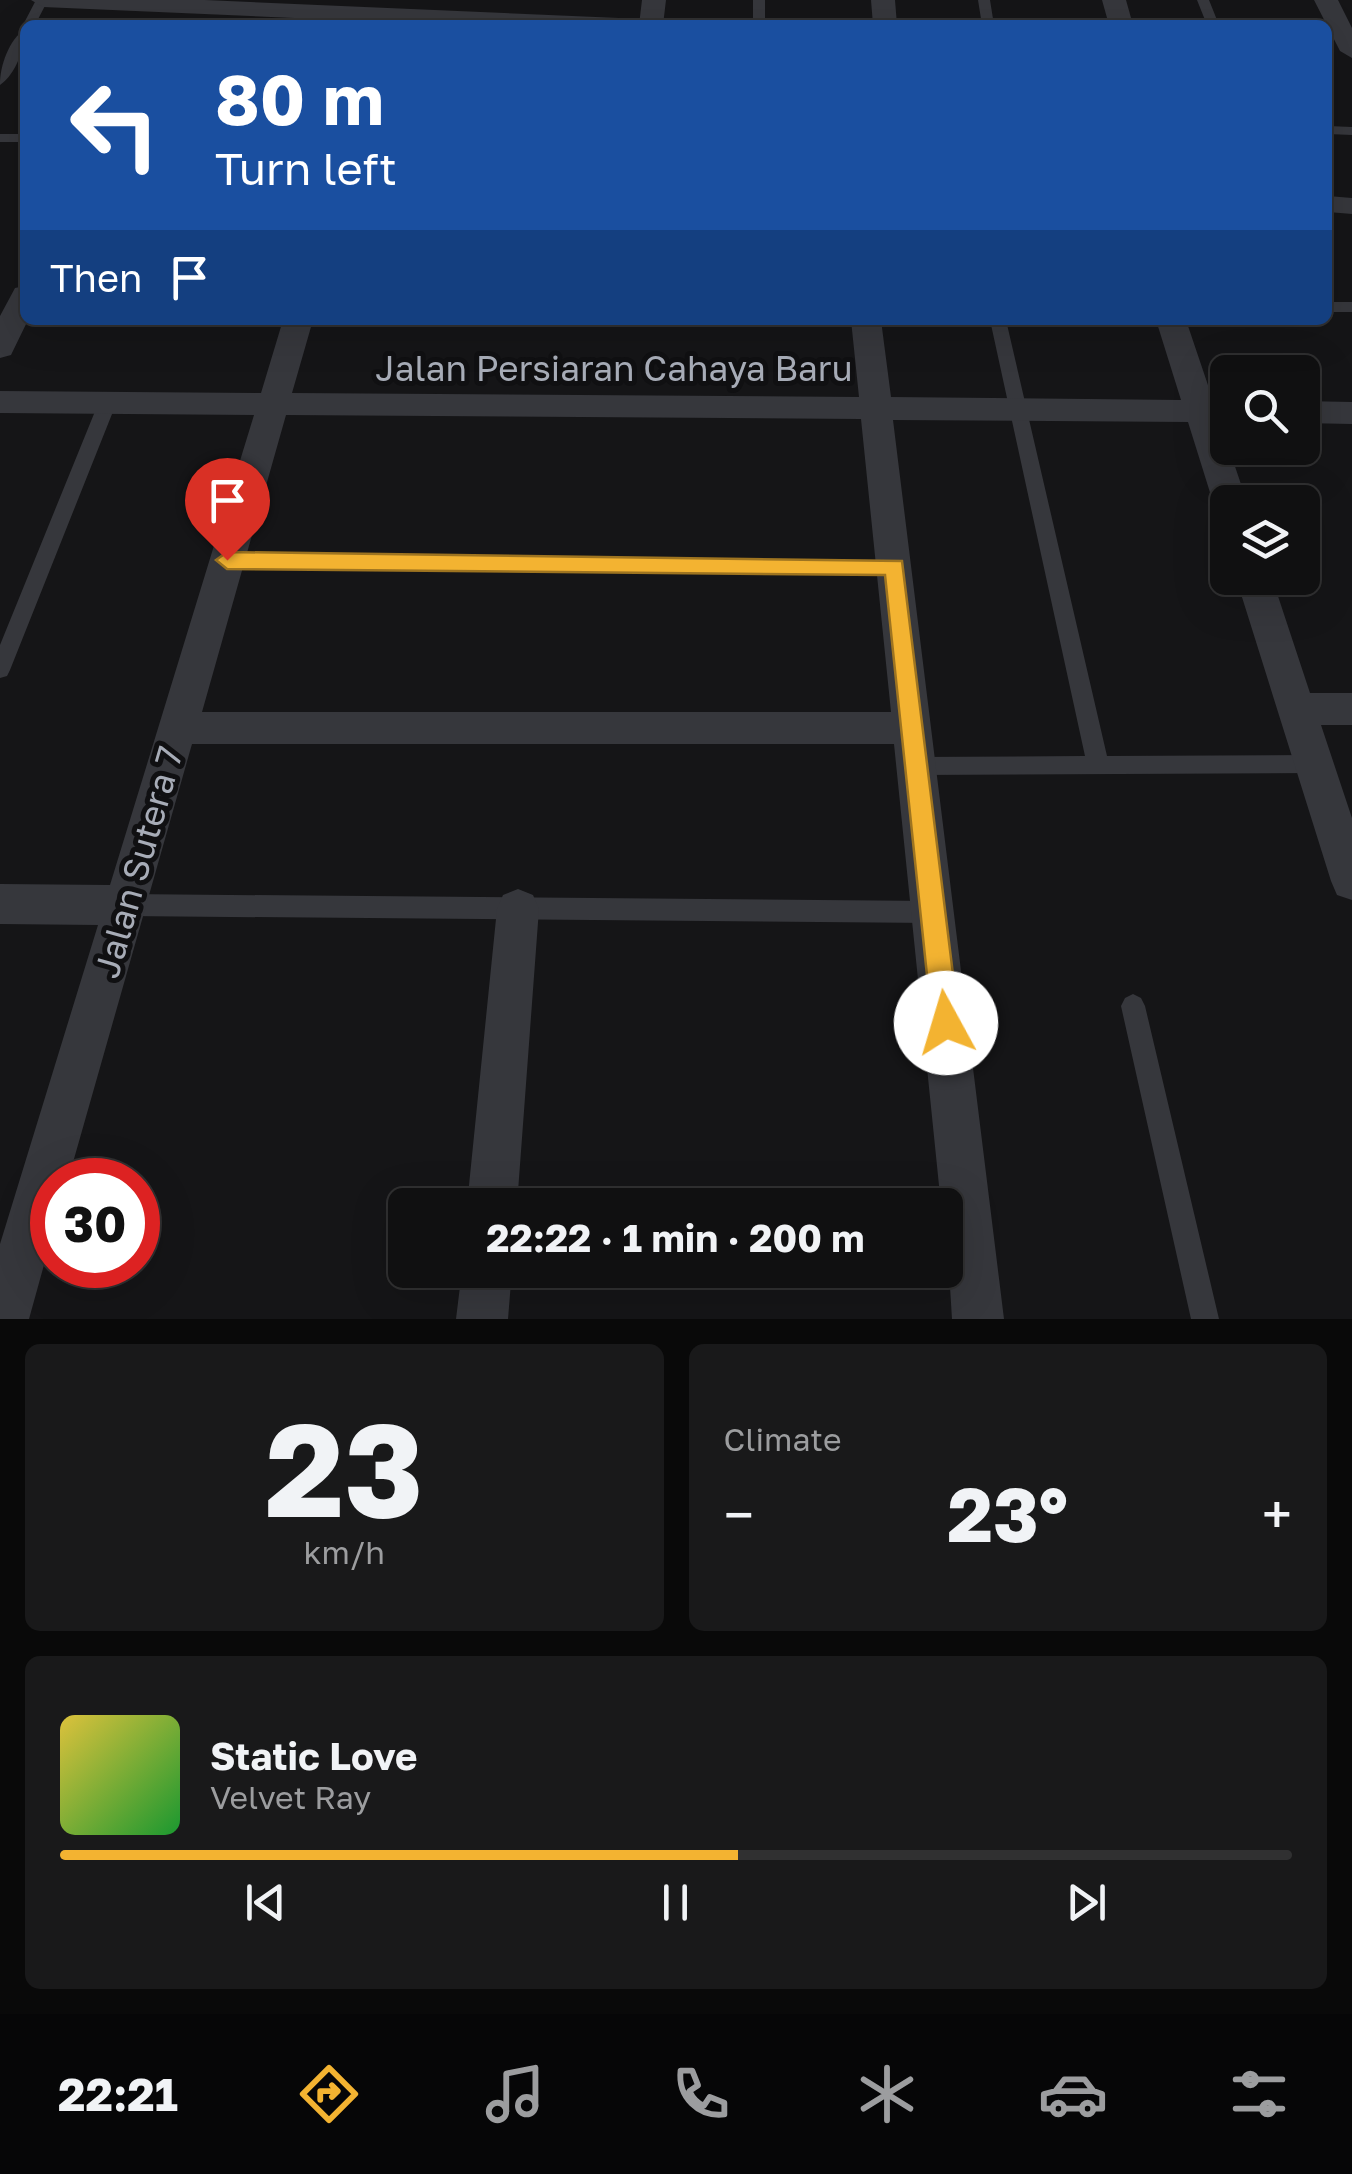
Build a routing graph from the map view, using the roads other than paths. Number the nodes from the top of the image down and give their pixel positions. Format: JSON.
{"nodes":[{"id":1,"x":43,"y":0,"type":"edge"},
{"id":2,"x":1326,"y":0,"type":"edge"},
{"id":3,"x":162,"y":10,"type":"edge"},
{"id":4,"x":388,"y":20,"type":"edge"},
{"id":5,"x":20,"y":42,"type":"edge"},
{"id":6,"x":1352,"y":51,"type":"edge"},
{"id":7,"x":0,"y":80,"type":"edge"},
{"id":8,"x":20,"y":306,"type":"edge"},
{"id":9,"x":297,"y":325,"type":"edge"},
{"id":10,"x":867,"y":325,"type":"edge"},
{"id":11,"x":999,"y":325,"type":"edge"},
{"id":12,"x":1173,"y":325,"type":"edge"},
{"id":13,"x":0,"y":348,"type":"edge"},
{"id":14,"x":0,"y":402,"type":"edge"},
{"id":15,"x":1210,"y":402,"type":"edge"},
{"id":16,"x":107,"y":404,"type":"junction"},
{"id":17,"x":273,"y":406,"type":"junction"},
{"id":18,"x":876,"y":410,"type":"junction"},
{"id":19,"x":1018,"y":410,"type":"junction"},
{"id":20,"x":1210,"y":410,"type":"edge"},
{"id":21,"x":1320,"y":413,"type":"edge"},
{"id":22,"x":1352,"y":414,"type":"edge"},
{"id":23,"x":227,"y":560,"type":"junction"},
{"id":24,"x":894,"y":566,"type":"junction"},
{"id":25,"x":1260,"y":595,"type":"edge"},
{"id":26,"x":0,"y":670,"type":"edge"},
{"id":27,"x":1297,"y":709,"type":"junction"},
{"id":28,"x":1352,"y":709,"type":"edge"},
{"id":29,"x":178,"y":728,"type":"junction"},
{"id":30,"x":915,"y":747,"type":"junction"},
{"id":31,"x":1098,"y":764,"type":"junction"},
{"id":32,"x":1314,"y":764,"type":"junction"},
{"id":33,"x":1352,"y":881,"type":"edge"},
{"id":34,"x":0,"y":904,"type":"edge"},
{"id":35,"x":126,"y":905,"type":"junction"},
{"id":36,"x":518,"y":909,"type":"junction"},
{"id":37,"x":933,"y":912,"type":"junction"},
{"id":38,"x":1133,"y":1006,"type":"dead end"},
{"id":39,"x":493,"y":1188,"type":"edge"},
{"id":40,"x":485,"y":1288,"type":"edge"},
{"id":41,"x":3,"y":1319,"type":"edge"},
{"id":42,"x":482,"y":1319,"type":"edge"},
{"id":43,"x":978,"y":1319,"type":"edge"},
{"id":44,"x":1205,"y":1319,"type":"edge"}],
"edges":[{"from":1,"to":3,"type":"street"},
{"from":2,"to":6,"type":"street"},
{"from":3,"to":4,"type":"street"},
{"from":5,"to":7,"type":"lane"},
{"from":8,"to":13,"type":"street"},
{"from":9,"to":17,"type":"street","name":"Jalan Sutera 7"},
{"from":10,"to":18,"type":"street"},
{"from":11,"to":19,"type":"lane"},
{"from":12,"to":15,"type":"street"},
{"from":14,"to":16,"type":"street","name":"Jalan Persiaran Cahaya Baru"},
{"from":16,"to":17,"type":"street","name":"Jalan Persiaran Cahaya Baru"},
{"from":16,"to":26,"type":"lane"},
{"from":17,"to":18,"type":"street","name":"Jalan Persiaran Cahaya Baru"},
{"from":17,"to":23,"type":"street","name":"Jalan Sutera 7"},
{"from":18,"to":19,"type":"street","name":"Jalan Persiaran Cahaya Baru"},
{"from":18,"to":24,"type":"street"},
{"from":19,"to":20,"type":"street","name":"Jalan Persiaran Cahaya Baru"},
{"from":19,"to":31,"type":"lane"},
{"from":21,"to":22,"type":"street"},
{"from":23,"to":24,"type":"lane"},
{"from":23,"to":29,"type":"street","name":"Jalan Sutera 7"},
{"from":24,"to":30,"type":"street"},
{"from":25,"to":27,"type":"street"},
{"from":27,"to":28,"type":"street"},
{"from":27,"to":32,"type":"street"},
{"from":29,"to":30,"type":"street"},
{"from":29,"to":35,"type":"street","name":"Jalan Sutera 7"},
{"from":30,"to":31,"type":"lane"},
{"from":30,"to":37,"type":"street"},
{"from":31,"to":32,"type":"lane"},
{"from":32,"to":33,"type":"street"},
{"from":34,"to":35,"type":"street"},
{"from":35,"to":36,"type":"lane"},
{"from":35,"to":41,"type":"street","name":"Jalan Sutera 7"},
{"from":36,"to":37,"type":"lane"},
{"from":36,"to":39,"type":"street"},
{"from":37,"to":43,"type":"street"},
{"from":38,"to":44,"type":"lane"},
{"from":40,"to":42,"type":"street"}]}
